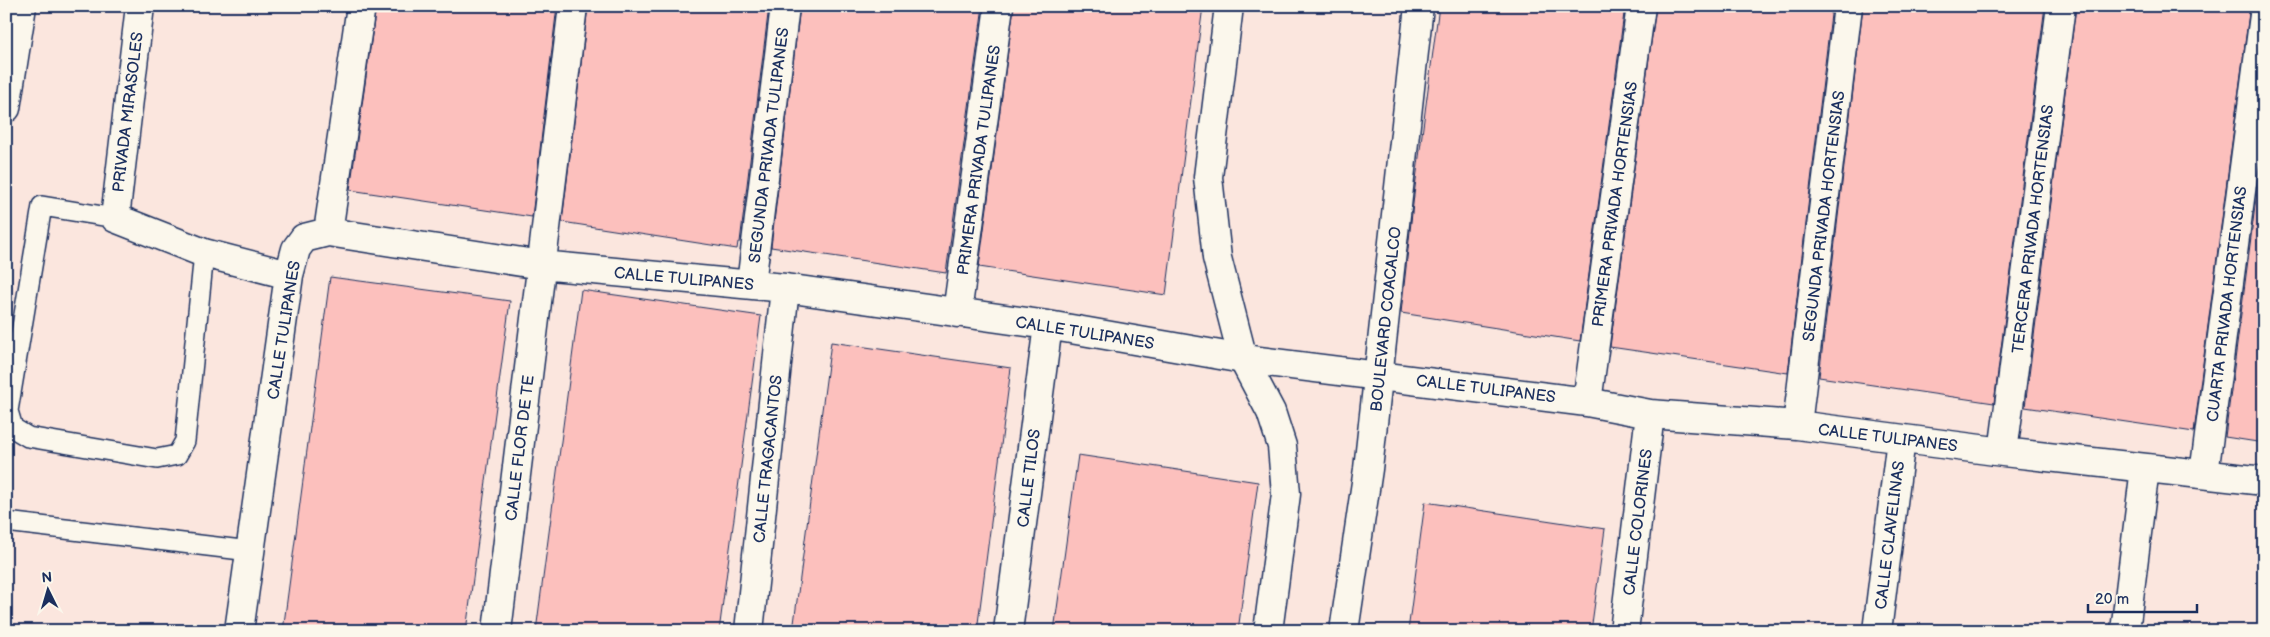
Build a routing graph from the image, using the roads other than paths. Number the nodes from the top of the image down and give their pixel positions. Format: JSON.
{"nodes":[{"id":1,"x":22,"y":6,"type":"edge"},
{"id":2,"x":140,"y":6,"type":"edge"},
{"id":3,"x":361,"y":6,"type":"edge"},
{"id":4,"x":573,"y":6,"type":"edge"},
{"id":5,"x":785,"y":6,"type":"edge"},
{"id":6,"x":999,"y":6,"type":"edge"},
{"id":7,"x":1229,"y":6,"type":"edge"},
{"id":8,"x":1419,"y":6,"type":"edge"},
{"id":9,"x":1640,"y":6,"type":"edge"},
{"id":10,"x":1848,"y":6,"type":"edge"},
{"id":11,"x":2061,"y":6,"type":"edge"},
{"id":12,"x":2264,"y":15,"type":"edge"},
{"id":13,"x":6,"y":108,"type":"edge"},
{"id":14,"x":115,"y":218,"type":"junction"},
{"id":15,"x":328,"y":232,"type":"junction"},
{"id":16,"x":204,"y":253,"type":"junction"},
{"id":17,"x":541,"y":265,"type":"junction"},
{"id":18,"x":289,"y":274,"type":"junction"},
{"id":19,"x":751,"y":284,"type":"junction"},
{"id":20,"x":785,"y":288,"type":"junction"},
{"id":21,"x":957,"y":313,"type":"junction"},
{"id":22,"x":1048,"y":325,"type":"junction"},
{"id":23,"x":1243,"y":359,"type":"junction"},
{"id":24,"x":1379,"y":374,"type":"junction"},
{"id":25,"x":1588,"y":402,"type":"junction"},
{"id":26,"x":1650,"y":414,"type":"junction"},
{"id":27,"x":1797,"y":425,"type":"junction"},
{"id":28,"x":1901,"y":439,"type":"junction"},
{"id":29,"x":2003,"y":452,"type":"junction"},
{"id":30,"x":2145,"y":468,"type":"junction"},
{"id":31,"x":2204,"y":474,"type":"junction"},
{"id":32,"x":2264,"y":481,"type":"edge"},
{"id":33,"x":6,"y":522,"type":"edge"},
{"id":34,"x":250,"y":551,"type":"junction"},
{"id":35,"x":239,"y":631,"type":"edge"},
{"id":36,"x":497,"y":631,"type":"edge"},
{"id":37,"x":749,"y":631,"type":"edge"},
{"id":38,"x":1008,"y":631,"type":"edge"},
{"id":39,"x":1268,"y":631,"type":"edge"},
{"id":40,"x":1344,"y":631,"type":"edge"},
{"id":41,"x":1624,"y":631,"type":"edge"},
{"id":42,"x":1877,"y":631,"type":"edge"},
{"id":43,"x":2125,"y":631,"type":"edge"}],
"edges":[{"from":1,"to":13,"type":"street"},
{"from":2,"to":14,"type":"street","name":"PRIVADA MIRASOLES"},
{"from":3,"to":15,"type":"street"},
{"from":4,"to":17,"type":"street","name":"CALLE FLOR DE TE"},
{"from":5,"to":19,"type":"street","name":"SEGUNDA PRIVADA TULIPANES"},
{"from":6,"to":21,"type":"street","name":"PRIMERA PRIVADA TULIPANES"},
{"from":7,"to":23,"type":"street"},
{"from":8,"to":24,"type":"street","name":"BOULEVARD COACALCO"},
{"from":9,"to":25,"type":"street","name":"PRIMERA PRIVADA HORTENSIAS"},
{"from":10,"to":27,"type":"street","name":"SEGUNDA PRIVADA HORTENSIAS"},
{"from":11,"to":29,"type":"street","name":"TERCERA PRIVADA HORTENSIAS"},
{"from":12,"to":31,"type":"street","name":"CUARTA PRIVADA HORTENSIAS"},
{"from":14,"to":16,"type":"street"},
{"from":14,"to":16,"type":"lane"},
{"from":15,"to":17,"type":"street","name":"CALLE TULIPANES"},
{"from":15,"to":18,"type":"street","name":"CALLE TULIPANES"},
{"from":16,"to":18,"type":"street"},
{"from":17,"to":19,"type":"street","name":"CALLE TULIPANES"},
{"from":17,"to":36,"type":"street","name":"CALLE FLOR DE TE"},
{"from":18,"to":34,"type":"street","name":"CALLE TULIPANES"},
{"from":19,"to":20,"type":"street","name":"CALLE TULIPANES"},
{"from":20,"to":21,"type":"street","name":"CALLE TULIPANES"},
{"from":20,"to":37,"type":"street","name":"CALLE TRAGACANTOS"},
{"from":21,"to":22,"type":"street","name":"CALLE TULIPANES"},
{"from":22,"to":23,"type":"street","name":"CALLE TULIPANES"},
{"from":22,"to":38,"type":"street","name":"CALLE TILOS"},
{"from":23,"to":24,"type":"street","name":"CALLE TULIPANES"},
{"from":23,"to":39,"type":"street"},
{"from":24,"to":25,"type":"street","name":"CALLE TULIPANES"},
{"from":24,"to":40,"type":"street","name":"BOULEVARD COACALCO"},
{"from":25,"to":26,"type":"street","name":"CALLE TULIPANES"},
{"from":26,"to":27,"type":"street","name":"CALLE TULIPANES"},
{"from":26,"to":41,"type":"street","name":"CALLE COLORINES"},
{"from":27,"to":28,"type":"street","name":"CALLE TULIPANES"},
{"from":28,"to":29,"type":"street","name":"CALLE TULIPANES"},
{"from":28,"to":42,"type":"street","name":"CALLE CLAVELINAS"},
{"from":29,"to":30,"type":"street","name":"CALLE TULIPANES"},
{"from":30,"to":31,"type":"street","name":"CALLE TULIPANES"},
{"from":30,"to":43,"type":"street"},
{"from":31,"to":32,"type":"street","name":"CALLE TULIPANES"},
{"from":33,"to":34,"type":"lane"},
{"from":34,"to":35,"type":"street","name":"CALLE TULIPANES"}]}
